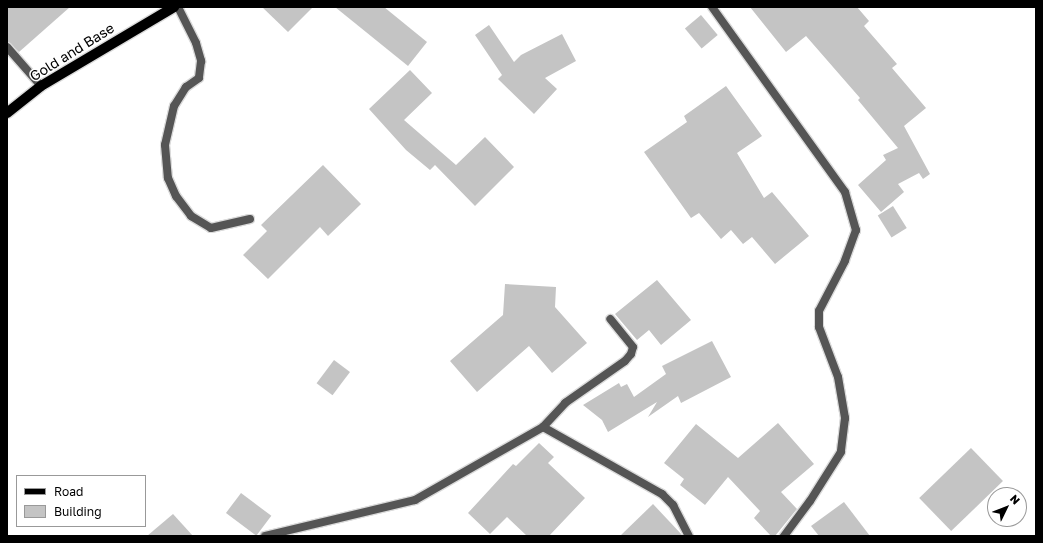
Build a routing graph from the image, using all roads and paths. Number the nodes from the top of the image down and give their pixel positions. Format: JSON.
{"nodes":[{"id":1,"x":174,"y":7,"type":"edge"},
{"id":2,"x":178,"y":7,"type":"edge"},
{"id":3,"x":712,"y":7,"type":"edge"},
{"id":4,"x":7,"y":46,"type":"edge"},
{"id":5,"x":41,"y":86,"type":"junction"},
{"id":6,"x":7,"y":113,"type":"edge"},
{"id":7,"x":250,"y":219,"type":"dead end"},
{"id":8,"x":610,"y":319,"type":"dead end"},
{"id":9,"x":543,"y":427,"type":"junction"},
{"id":10,"x":265,"y":536,"type":"edge"},
{"id":11,"x":689,"y":536,"type":"edge"},
{"id":12,"x":784,"y":536,"type":"edge"}],
"edges":[{"from":1,"to":5,"type":"main road","name":"Gold and Base"},
{"from":2,"to":7,"type":"street"},
{"from":3,"to":12,"type":"street"},
{"from":4,"to":5,"type":"street"},
{"from":5,"to":6,"type":"main road","name":"Gold and Base"},
{"from":8,"to":9,"type":"street"},
{"from":9,"to":10,"type":"street"},
{"from":9,"to":11,"type":"street"}]}
